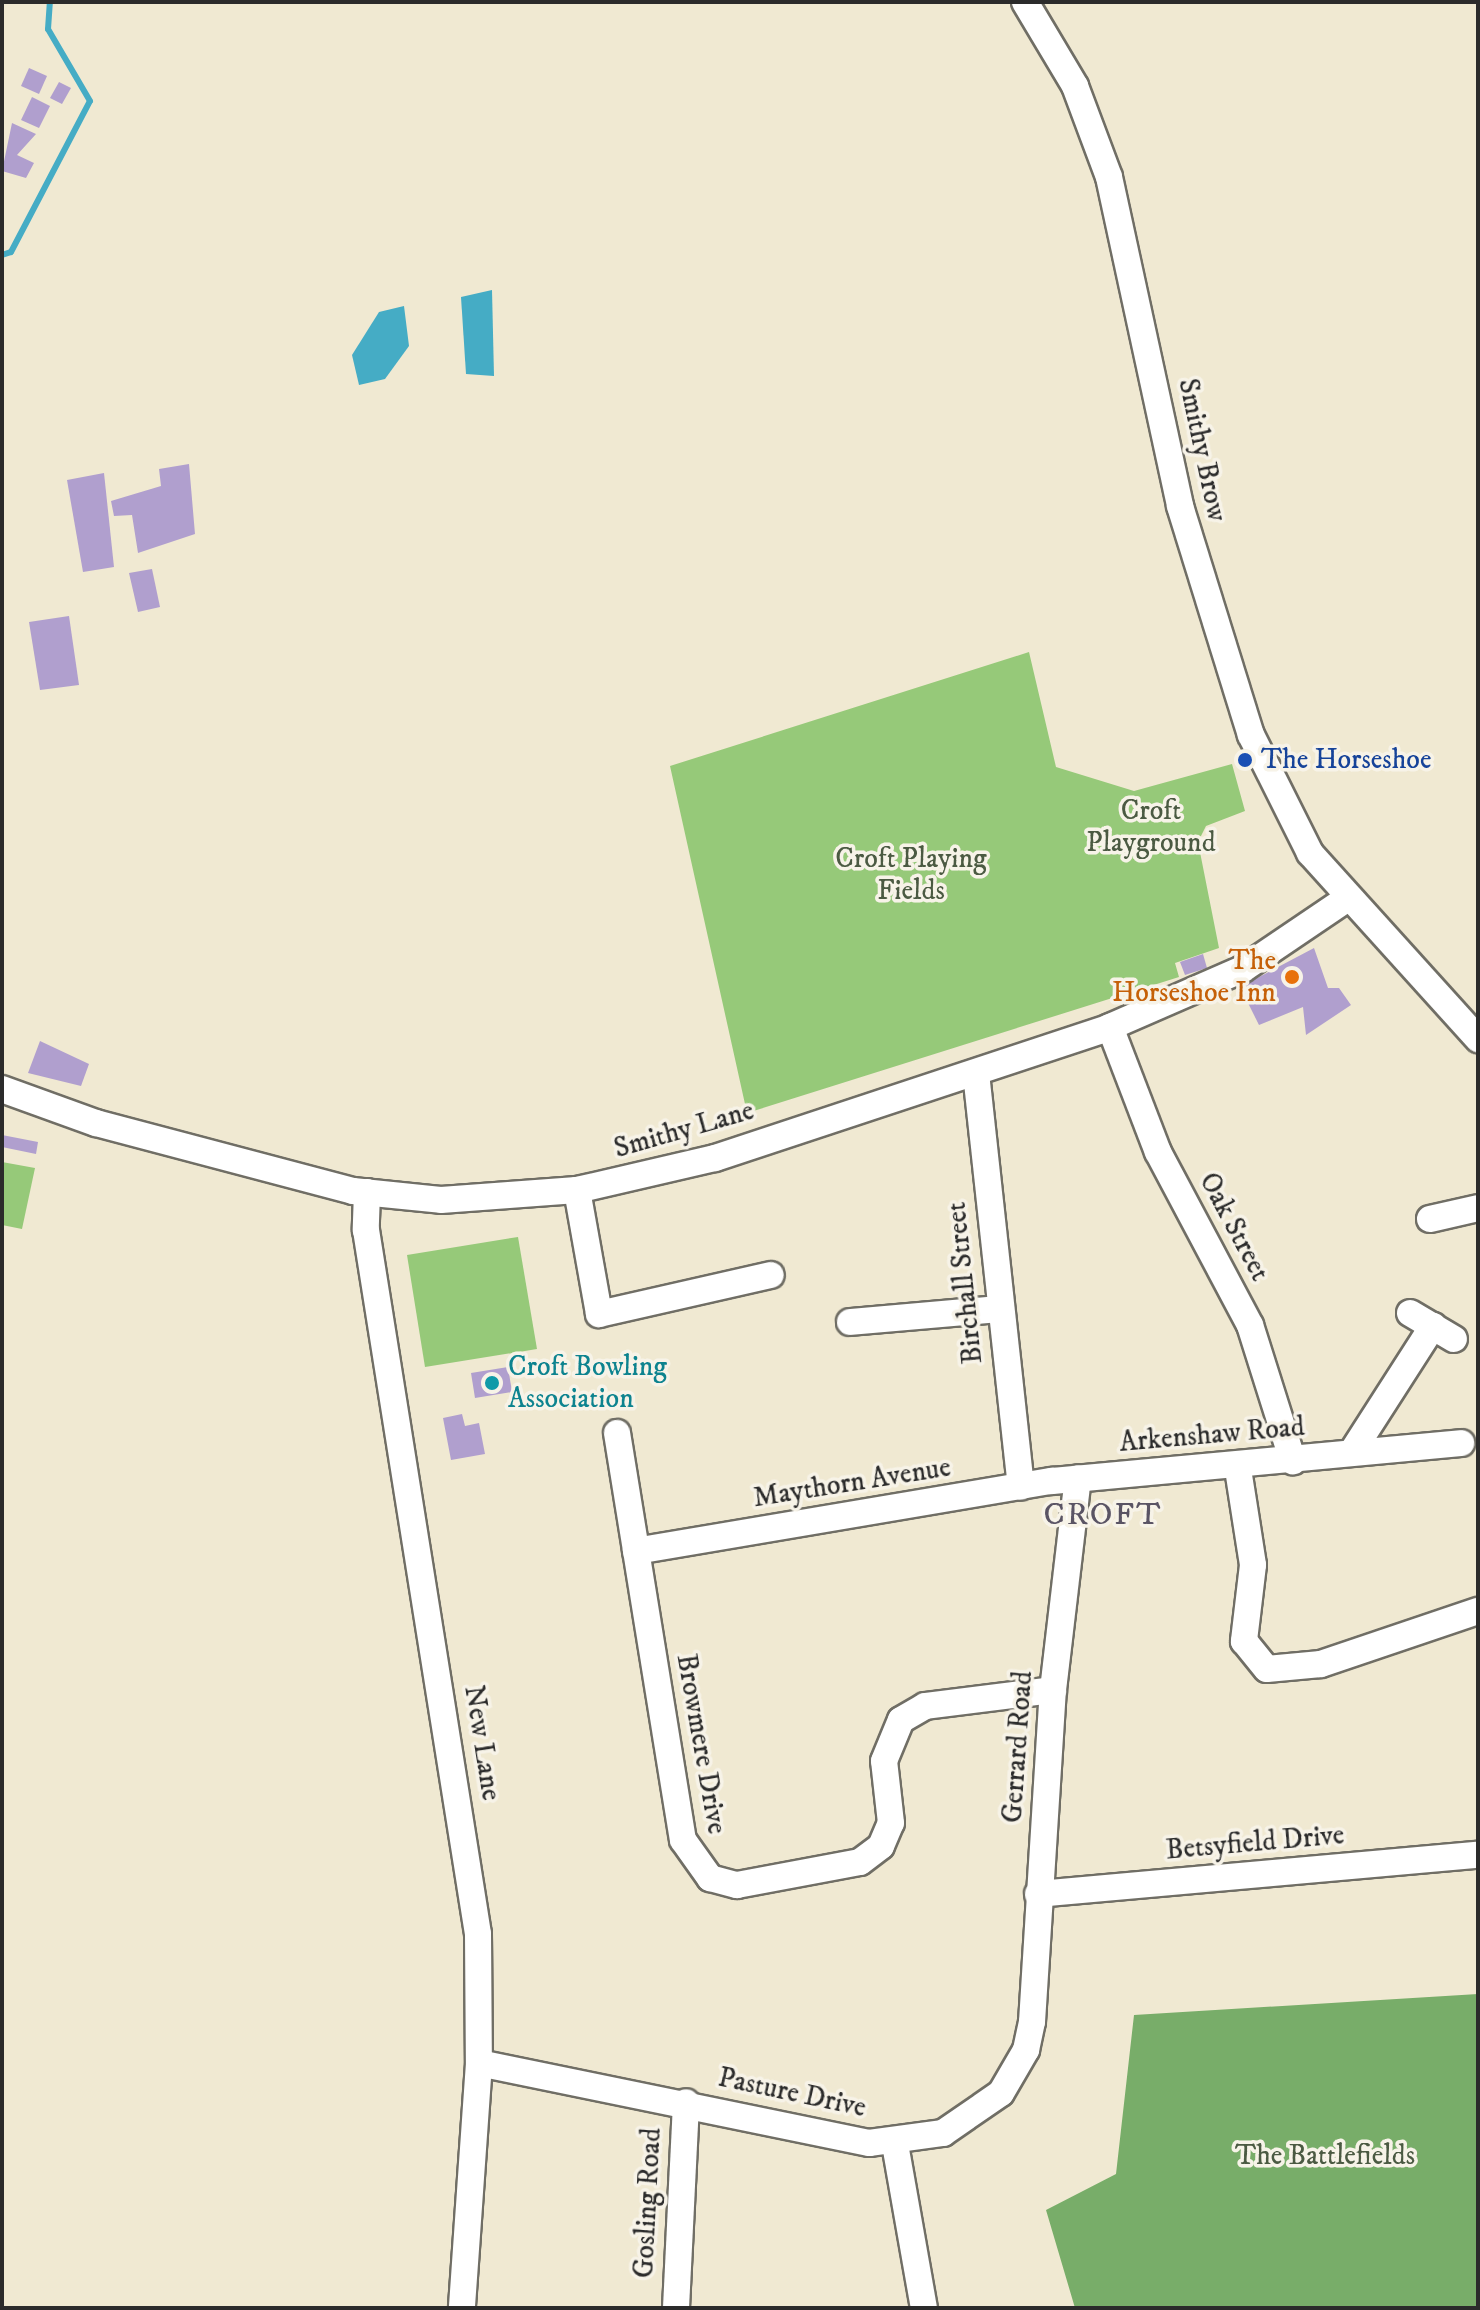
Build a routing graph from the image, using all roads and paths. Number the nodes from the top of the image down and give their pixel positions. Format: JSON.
{"nodes":[{"id":1,"x":1025,"y":2,"type":"edge"},
{"id":2,"x":1348,"y":898,"type":"junction"},
{"id":3,"x":1110,"y":1027,"type":"junction"},
{"id":4,"x":1478,"y":1039,"type":"edge"},
{"id":5,"x":976,"y":1073,"type":"junction"},
{"id":6,"x":2,"y":1089,"type":"edge"},
{"id":7,"x":577,"y":1190,"type":"junction"},
{"id":8,"x":367,"y":1192,"type":"junction"},
{"id":9,"x":1478,"y":1208,"type":"edge"},
{"id":10,"x":1430,"y":1219,"type":"dead end"},
{"id":11,"x":771,"y":1275,"type":"dead end"},
{"id":12,"x":1000,"y":1309,"type":"junction"},
{"id":13,"x":850,"y":1322,"type":"dead end"},
{"id":14,"x":1432,"y":1326,"type":"dead end"},
{"id":15,"x":617,"y":1433,"type":"dead end"},
{"id":16,"x":1461,"y":1443,"type":"dead end"},
{"id":17,"x":1352,"y":1452,"type":"junction"},
{"id":18,"x":1293,"y":1461,"type":"junction"},
{"id":19,"x":1238,"y":1469,"type":"junction"},
{"id":20,"x":1078,"y":1478,"type":"junction"},
{"id":21,"x":1021,"y":1487,"type":"junction"},
{"id":22,"x":636,"y":1551,"type":"junction"},
{"id":23,"x":1478,"y":1611,"type":"edge"},
{"id":24,"x":1053,"y":1690,"type":"junction"},
{"id":25,"x":1478,"y":1855,"type":"edge"},
{"id":26,"x":1038,"y":1894,"type":"junction"},
{"id":27,"x":1032,"y":2022,"type":"joint"},
{"id":28,"x":479,"y":2063,"type":"junction"},
{"id":29,"x":686,"y":2102,"type":"junction"},
{"id":30,"x":895,"y":2144,"type":"junction"},
{"id":31,"x":462,"y":2308,"type":"edge"},
{"id":32,"x":676,"y":2308,"type":"edge"},
{"id":33,"x":924,"y":2308,"type":"edge"}],
"edges":[{"from":1,"to":2,"type":"street","name":"Smithy Brow"},
{"from":2,"to":3,"type":"street","name":"Smithy Lane"},
{"from":2,"to":4,"type":"street","name":"Smithy Brow"},
{"from":3,"to":5,"type":"street","name":"Smithy Lane"},
{"from":3,"to":18,"type":"street","name":"Oak Street"},
{"from":5,"to":7,"type":"street","name":"Smithy Lane"},
{"from":5,"to":12,"type":"street","name":"Birchall Street"},
{"from":6,"to":8,"type":"street","name":"Smithy Lane"},
{"from":7,"to":8,"type":"street","name":"Smithy Lane"},
{"from":7,"to":11,"type":"street"},
{"from":8,"to":28,"type":"street","name":"New Lane"},
{"from":9,"to":10,"type":"street"},
{"from":12,"to":13,"type":"street"},
{"from":12,"to":21,"type":"street","name":"Birchall Street"},
{"from":14,"to":17,"type":"street"},
{"from":15,"to":22,"type":"street","name":"Browmere Drive"},
{"from":16,"to":17,"type":"street","name":"Arkenshaw Road"},
{"from":17,"to":18,"type":"street","name":"Arkenshaw Road"},
{"from":18,"to":19,"type":"street","name":"Arkenshaw Road"},
{"from":19,"to":20,"type":"street","name":"Arkenshaw Road"},
{"from":19,"to":23,"type":"street"},
{"from":20,"to":21,"type":"street","name":"Maythorn Avenue"},
{"from":20,"to":24,"type":"street","name":"Gerrard Road"},
{"from":21,"to":22,"type":"street","name":"Maythorn Avenue"},
{"from":22,"to":24,"type":"street","name":"Browmere Drive"},
{"from":24,"to":26,"type":"street","name":"Gerrard Road"},
{"from":25,"to":26,"type":"street","name":"Betsyfield Drive"},
{"from":26,"to":27,"type":"street","name":"Gerrard Road"},
{"from":27,"to":30,"type":"street","name":"Pasture Drive"},
{"from":28,"to":29,"type":"street","name":"Pasture Drive"},
{"from":28,"to":31,"type":"street","name":"New Lane"},
{"from":29,"to":30,"type":"street","name":"Pasture Drive"},
{"from":29,"to":32,"type":"street","name":"Gosling Road"},
{"from":30,"to":33,"type":"street"}]}
